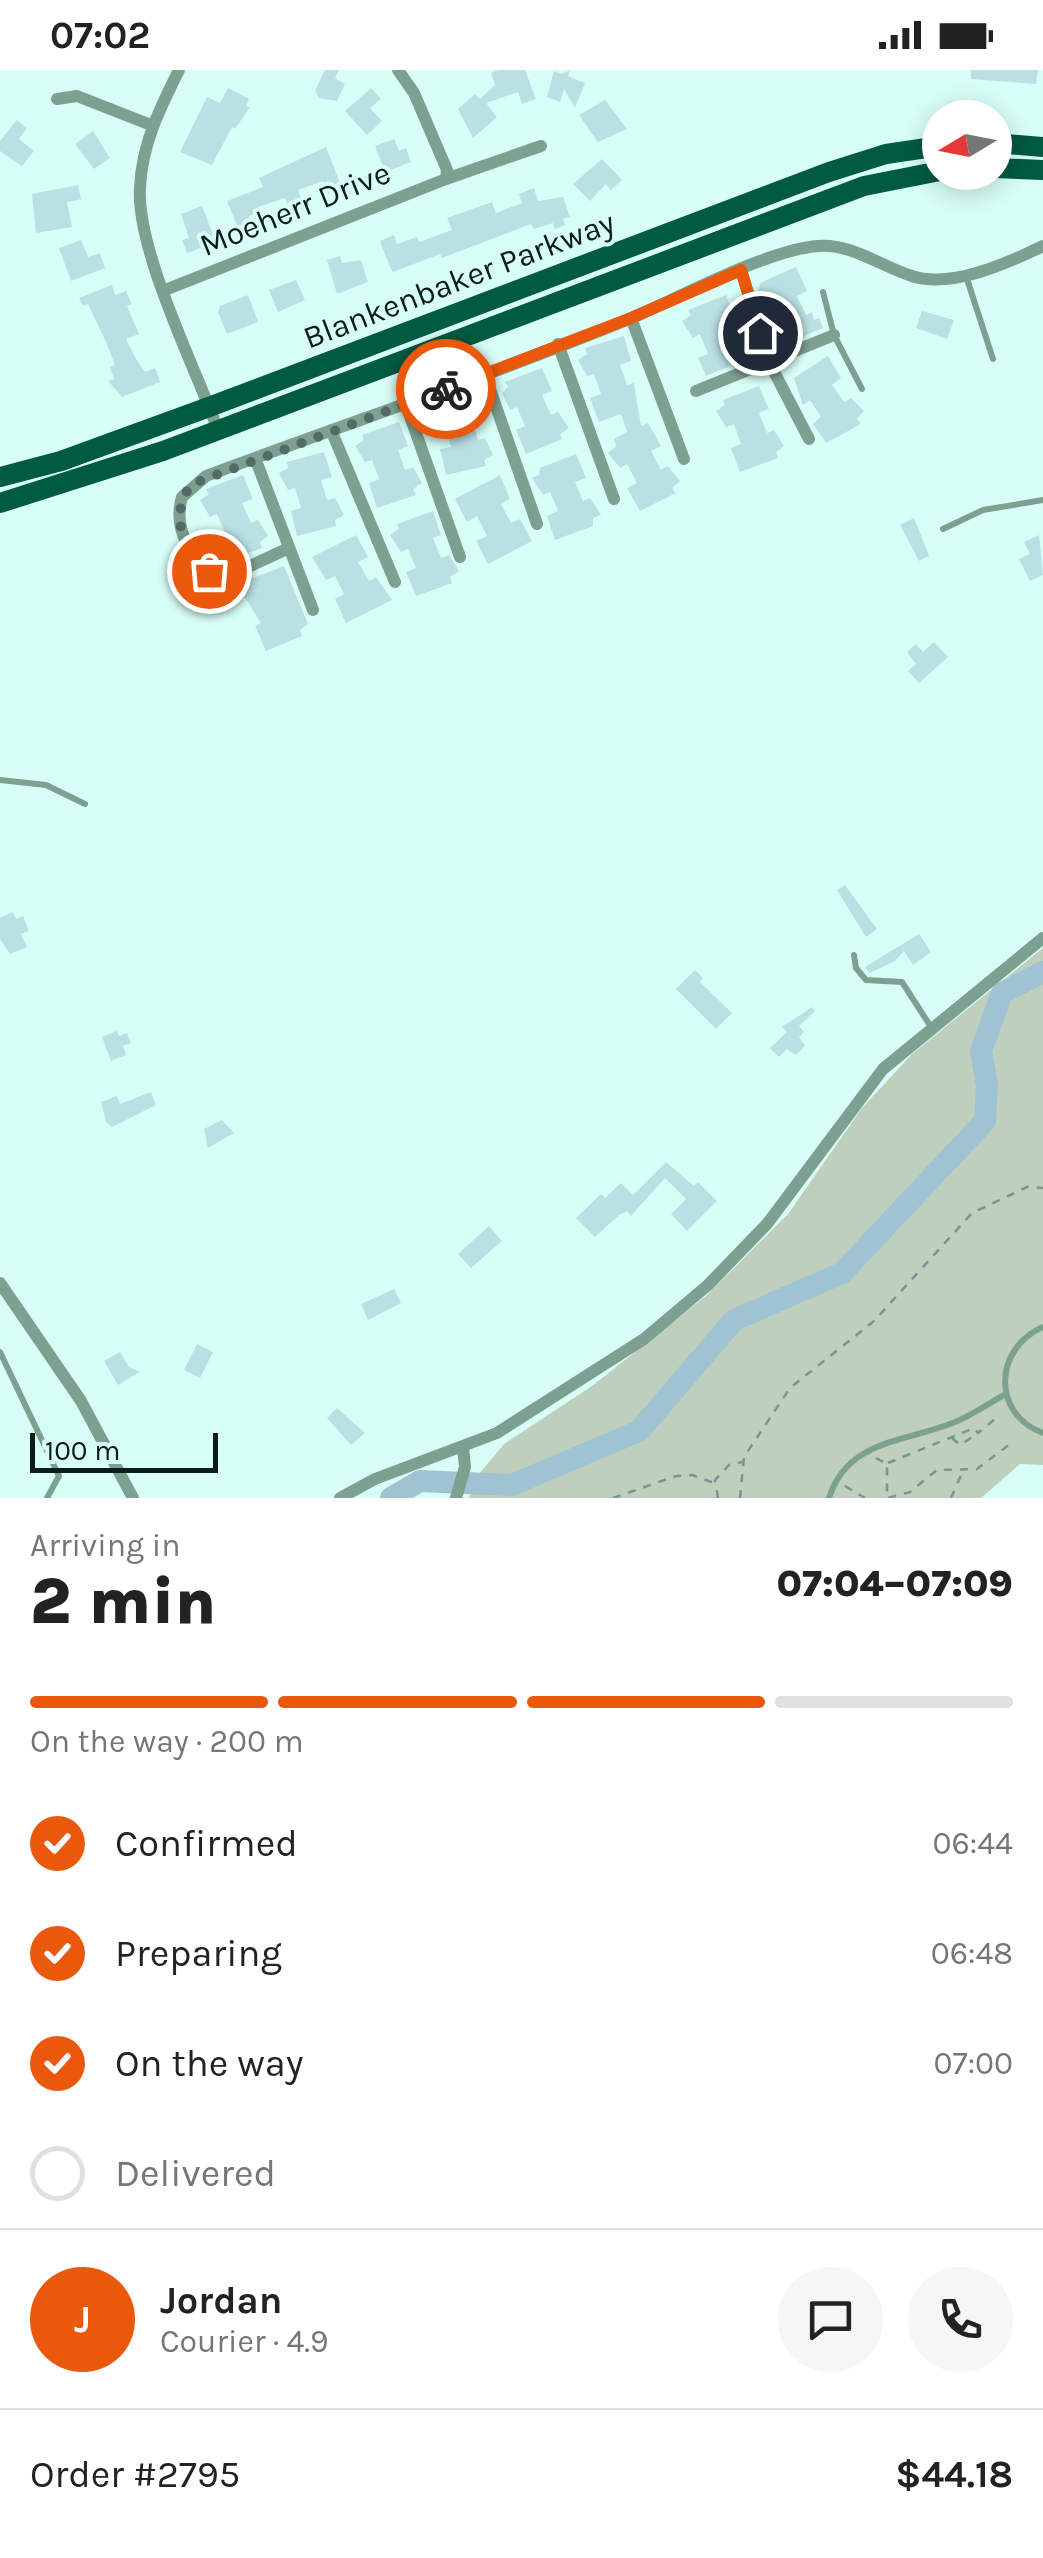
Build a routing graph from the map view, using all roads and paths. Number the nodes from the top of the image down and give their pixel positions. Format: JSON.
{"nodes":[{"id":1,"x":179,"y":70,"type":"edge"},
{"id":2,"x":398,"y":70,"type":"edge"},
{"id":3,"x":58,"y":99,"type":"dead end"},
{"id":4,"x":152,"y":125,"type":"junction"},
{"id":5,"x":1012,"y":144,"type":"edge"},
{"id":6,"x":541,"y":146,"type":"dead end"},
{"id":7,"x":1043,"y":147,"type":"edge"},
{"id":8,"x":922,"y":149,"type":"edge"},
{"id":9,"x":1012,"y":169,"type":"edge"},
{"id":10,"x":1043,"y":170,"type":"edge"},
{"id":11,"x":922,"y":174,"type":"edge"},
{"id":12,"x":446,"y":179,"type":"junction"},
{"id":13,"x":1043,"y":246,"type":"edge"},
{"id":14,"x":741,"y":270,"type":"junction"},
{"id":15,"x":966,"y":275,"type":"junction"},
{"id":16,"x":165,"y":290,"type":"junction"},
{"id":17,"x":823,"y":292,"type":"dead end"},
{"id":18,"x":631,"y":318,"type":"junction"},
{"id":19,"x":834,"y":335,"type":"junction"},
{"id":20,"x":558,"y":344,"type":"junction"},
{"id":21,"x":993,"y":359,"type":"dead end"},
{"id":22,"x":770,"y":364,"type":"junction"},
{"id":23,"x":485,"y":376,"type":"junction"},
{"id":24,"x":862,"y":389,"type":"dead end"},
{"id":25,"x":696,"y":391,"type":"dead end"},
{"id":26,"x":406,"y":402,"type":"junction"},
{"id":27,"x":210,"y":407,"type":"junction"},
{"id":28,"x":218,"y":430,"type":"junction"},
{"id":29,"x":331,"y":430,"type":"junction"},
{"id":30,"x":808,"y":440,"type":"dead end"},
{"id":31,"x":255,"y":458,"type":"junction"},
{"id":32,"x":684,"y":459,"type":"dead end"},
{"id":33,"x":0,"y":478,"type":"edge"},
{"id":34,"x":614,"y":499,"type":"dead end"},
{"id":35,"x":1043,"y":500,"type":"edge"},
{"id":36,"x":0,"y":502,"type":"edge"},
{"id":37,"x":538,"y":524,"type":"dead end"},
{"id":38,"x":943,"y":529,"type":"dead end"},
{"id":39,"x":289,"y":548,"type":"junction"},
{"id":40,"x":460,"y":557,"type":"dead end"},
{"id":41,"x":395,"y":582,"type":"dead end"},
{"id":42,"x":313,"y":610,"type":"dead end"},
{"id":43,"x":0,"y":780,"type":"edge"},
{"id":44,"x":86,"y":804,"type":"dead end"},
{"id":45,"x":1043,"y":938,"type":"edge"},
{"id":46,"x":854,"y":955,"type":"dead end"},
{"id":47,"x":931,"y":1027,"type":"junction"},
{"id":48,"x":1043,"y":1188,"type":"edge"},
{"id":49,"x":0,"y":1283,"type":"edge"},
{"id":50,"x":1043,"y":1327,"type":"edge"},
{"id":51,"x":0,"y":1352,"type":"edge"},
{"id":52,"x":1006,"y":1394,"type":"junction"},
{"id":53,"x":995,"y":1420,"type":"dead end"},
{"id":54,"x":978,"y":1433,"type":"junction"},
{"id":55,"x":1043,"y":1433,"type":"edge"},
{"id":56,"x":952,"y":1438,"type":"junction"},
{"id":57,"x":1014,"y":1440,"type":"dead end"},
{"id":58,"x":464,"y":1447,"type":"junction"},
{"id":59,"x":871,"y":1456,"type":"dead end"},
{"id":60,"x":743,"y":1462,"type":"junction"},
{"id":61,"x":887,"y":1464,"type":"junction"},
{"id":62,"x":963,"y":1472,"type":"junction"},
{"id":63,"x":848,"y":1475,"type":"dead end"},
{"id":64,"x":714,"y":1483,"type":"junction"},
{"id":65,"x":842,"y":1484,"type":"dead end"},
{"id":66,"x":914,"y":1489,"type":"junction"},
{"id":67,"x":47,"y":1498,"type":"edge"},
{"id":68,"x":133,"y":1498,"type":"edge"},
{"id":69,"x":340,"y":1498,"type":"edge"},
{"id":70,"x":456,"y":1498,"type":"edge"},
{"id":71,"x":613,"y":1498,"type":"edge"},
{"id":72,"x":718,"y":1498,"type":"edge"},
{"id":73,"x":740,"y":1498,"type":"edge"},
{"id":74,"x":829,"y":1498,"type":"edge"},
{"id":75,"x":887,"y":1498,"type":"edge"},
{"id":76,"x":918,"y":1498,"type":"edge"},
{"id":77,"x":950,"y":1498,"type":"edge"}],
"edges":[{"from":1,"to":4,"type":"street"},
{"from":2,"to":12,"type":"street"},
{"from":3,"to":4,"type":"street"},
{"from":4,"to":16,"type":"street"},
{"from":5,"to":7,"type":"main road"},
{"from":6,"to":12,"type":"street","name":"Moeherr Drive"},
{"from":8,"to":27,"type":"main road","name":"Blankenbaker Parkway"},
{"from":9,"to":10,"type":"main road"},
{"from":11,"to":28,"type":"main road","name":"Blankenbaker Parkway"},
{"from":12,"to":16,"type":"street","name":"Moeherr Drive"},
{"from":13,"to":15,"type":"street"},
{"from":14,"to":15,"type":"street"},
{"from":14,"to":18,"type":"street"},
{"from":14,"to":22,"type":"street"},
{"from":15,"to":21,"type":"lane"},
{"from":16,"to":27,"type":"street"},
{"from":17,"to":19,"type":"lane"},
{"from":18,"to":20,"type":"street"},
{"from":18,"to":32,"type":"street"},
{"from":19,"to":22,"type":"street"},
{"from":19,"to":24,"type":"lane"},
{"from":20,"to":23,"type":"street"},
{"from":20,"to":34,"type":"street"},
{"from":22,"to":25,"type":"street"},
{"from":22,"to":30,"type":"street"},
{"from":23,"to":26,"type":"street"},
{"from":23,"to":37,"type":"street"},
{"from":26,"to":29,"type":"street"},
{"from":26,"to":40,"type":"street"},
{"from":27,"to":28,"type":"street"},
{"from":27,"to":33,"type":"main road","name":"Blankenbaker Parkway"},
{"from":28,"to":36,"type":"main road","name":"Blankenbaker Parkway"},
{"from":29,"to":31,"type":"street"},
{"from":29,"to":41,"type":"street"},
{"from":31,"to":39,"type":"street"},
{"from":31,"to":39,"type":"street"},
{"from":35,"to":38,"type":"lane"},
{"from":39,"to":42,"type":"street"},
{"from":43,"to":44,"type":"lane"},
{"from":45,"to":47,"type":"street"},
{"from":46,"to":47,"type":"lane"},
{"from":47,"to":58,"type":"street"},
{"from":48,"to":60,"type":"path"},
{"from":49,"to":68,"type":"street"},
{"from":50,"to":52,"type":"lane"},
{"from":51,"to":67,"type":"lane"},
{"from":52,"to":55,"type":"lane"},
{"from":52,"to":74,"type":"lane"},
{"from":53,"to":54,"type":"path"},
{"from":54,"to":56,"type":"path"},
{"from":54,"to":56,"type":"path"},
{"from":56,"to":61,"type":"path"},
{"from":57,"to":62,"type":"path"},
{"from":58,"to":69,"type":"street"},
{"from":58,"to":70,"type":"street"},
{"from":59,"to":61,"type":"path"},
{"from":60,"to":64,"type":"path"},
{"from":60,"to":73,"type":"path"},
{"from":61,"to":75,"type":"path"},
{"from":62,"to":66,"type":"path"},
{"from":62,"to":77,"type":"path"},
{"from":63,"to":65,"type":"path"},
{"from":64,"to":71,"type":"path"},
{"from":64,"to":72,"type":"path"},
{"from":66,"to":75,"type":"path"},
{"from":66,"to":76,"type":"path"}]}
